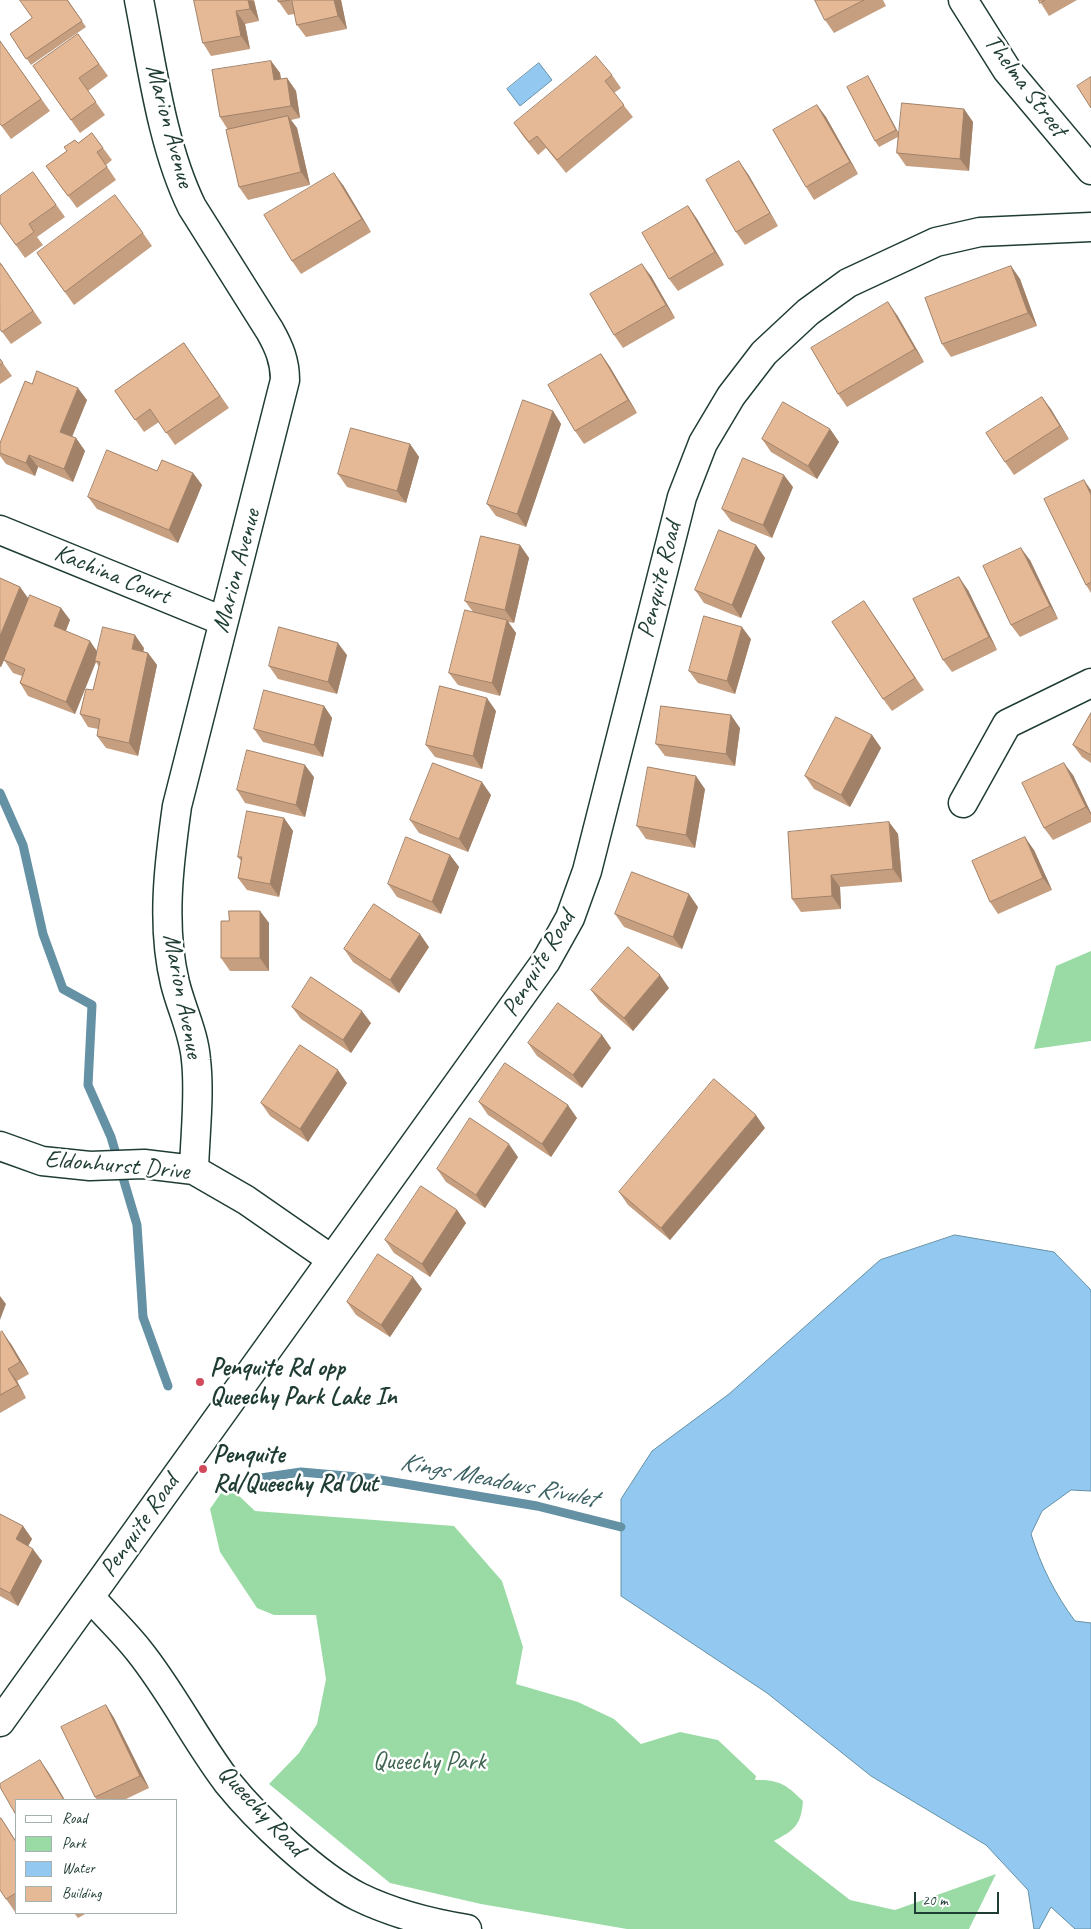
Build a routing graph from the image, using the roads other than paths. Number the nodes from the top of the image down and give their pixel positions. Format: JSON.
{"nodes":[{"id":1,"x":138,"y":0,"type":"edge"},
{"id":2,"x":964,"y":0,"type":"edge"},
{"id":3,"x":1091,"y":170,"type":"edge"},
{"id":4,"x":1091,"y":229,"type":"edge"},
{"id":5,"x":0,"y":530,"type":"edge"},
{"id":6,"x":223,"y":621,"type":"junction"},
{"id":7,"x":1091,"y":683,"type":"edge"},
{"id":8,"x":963,"y":803,"type":"dead end"},
{"id":9,"x":0,"y":1146,"type":"edge"},
{"id":10,"x":194,"y":1170,"type":"junction"},
{"id":11,"x":331,"y":1259,"type":"junction"},
{"id":12,"x":91,"y":1598,"type":"junction"},
{"id":13,"x":0,"y":1722,"type":"edge"},
{"id":14,"x":467,"y":1929,"type":"edge"}],
"edges":[{"from":1,"to":6,"type":"street","name":"Marion Avenue"},
{"from":2,"to":3,"type":"street","name":"Thelma Street"},
{"from":4,"to":11,"type":"street","name":"Penquite Road"},
{"from":5,"to":6,"type":"street","name":"Kachina Court"},
{"from":6,"to":10,"type":"street","name":"Marion Avenue"},
{"from":7,"to":8,"type":"street"},
{"from":9,"to":10,"type":"street","name":"Eldonhurst Drive"},
{"from":10,"to":11,"type":"street","name":"Eldonhurst Drive"},
{"from":11,"to":12,"type":"street","name":"Penquite Road"},
{"from":12,"to":13,"type":"street","name":"Penquite Road"},
{"from":12,"to":14,"type":"street","name":"Queechy Road"}]}
